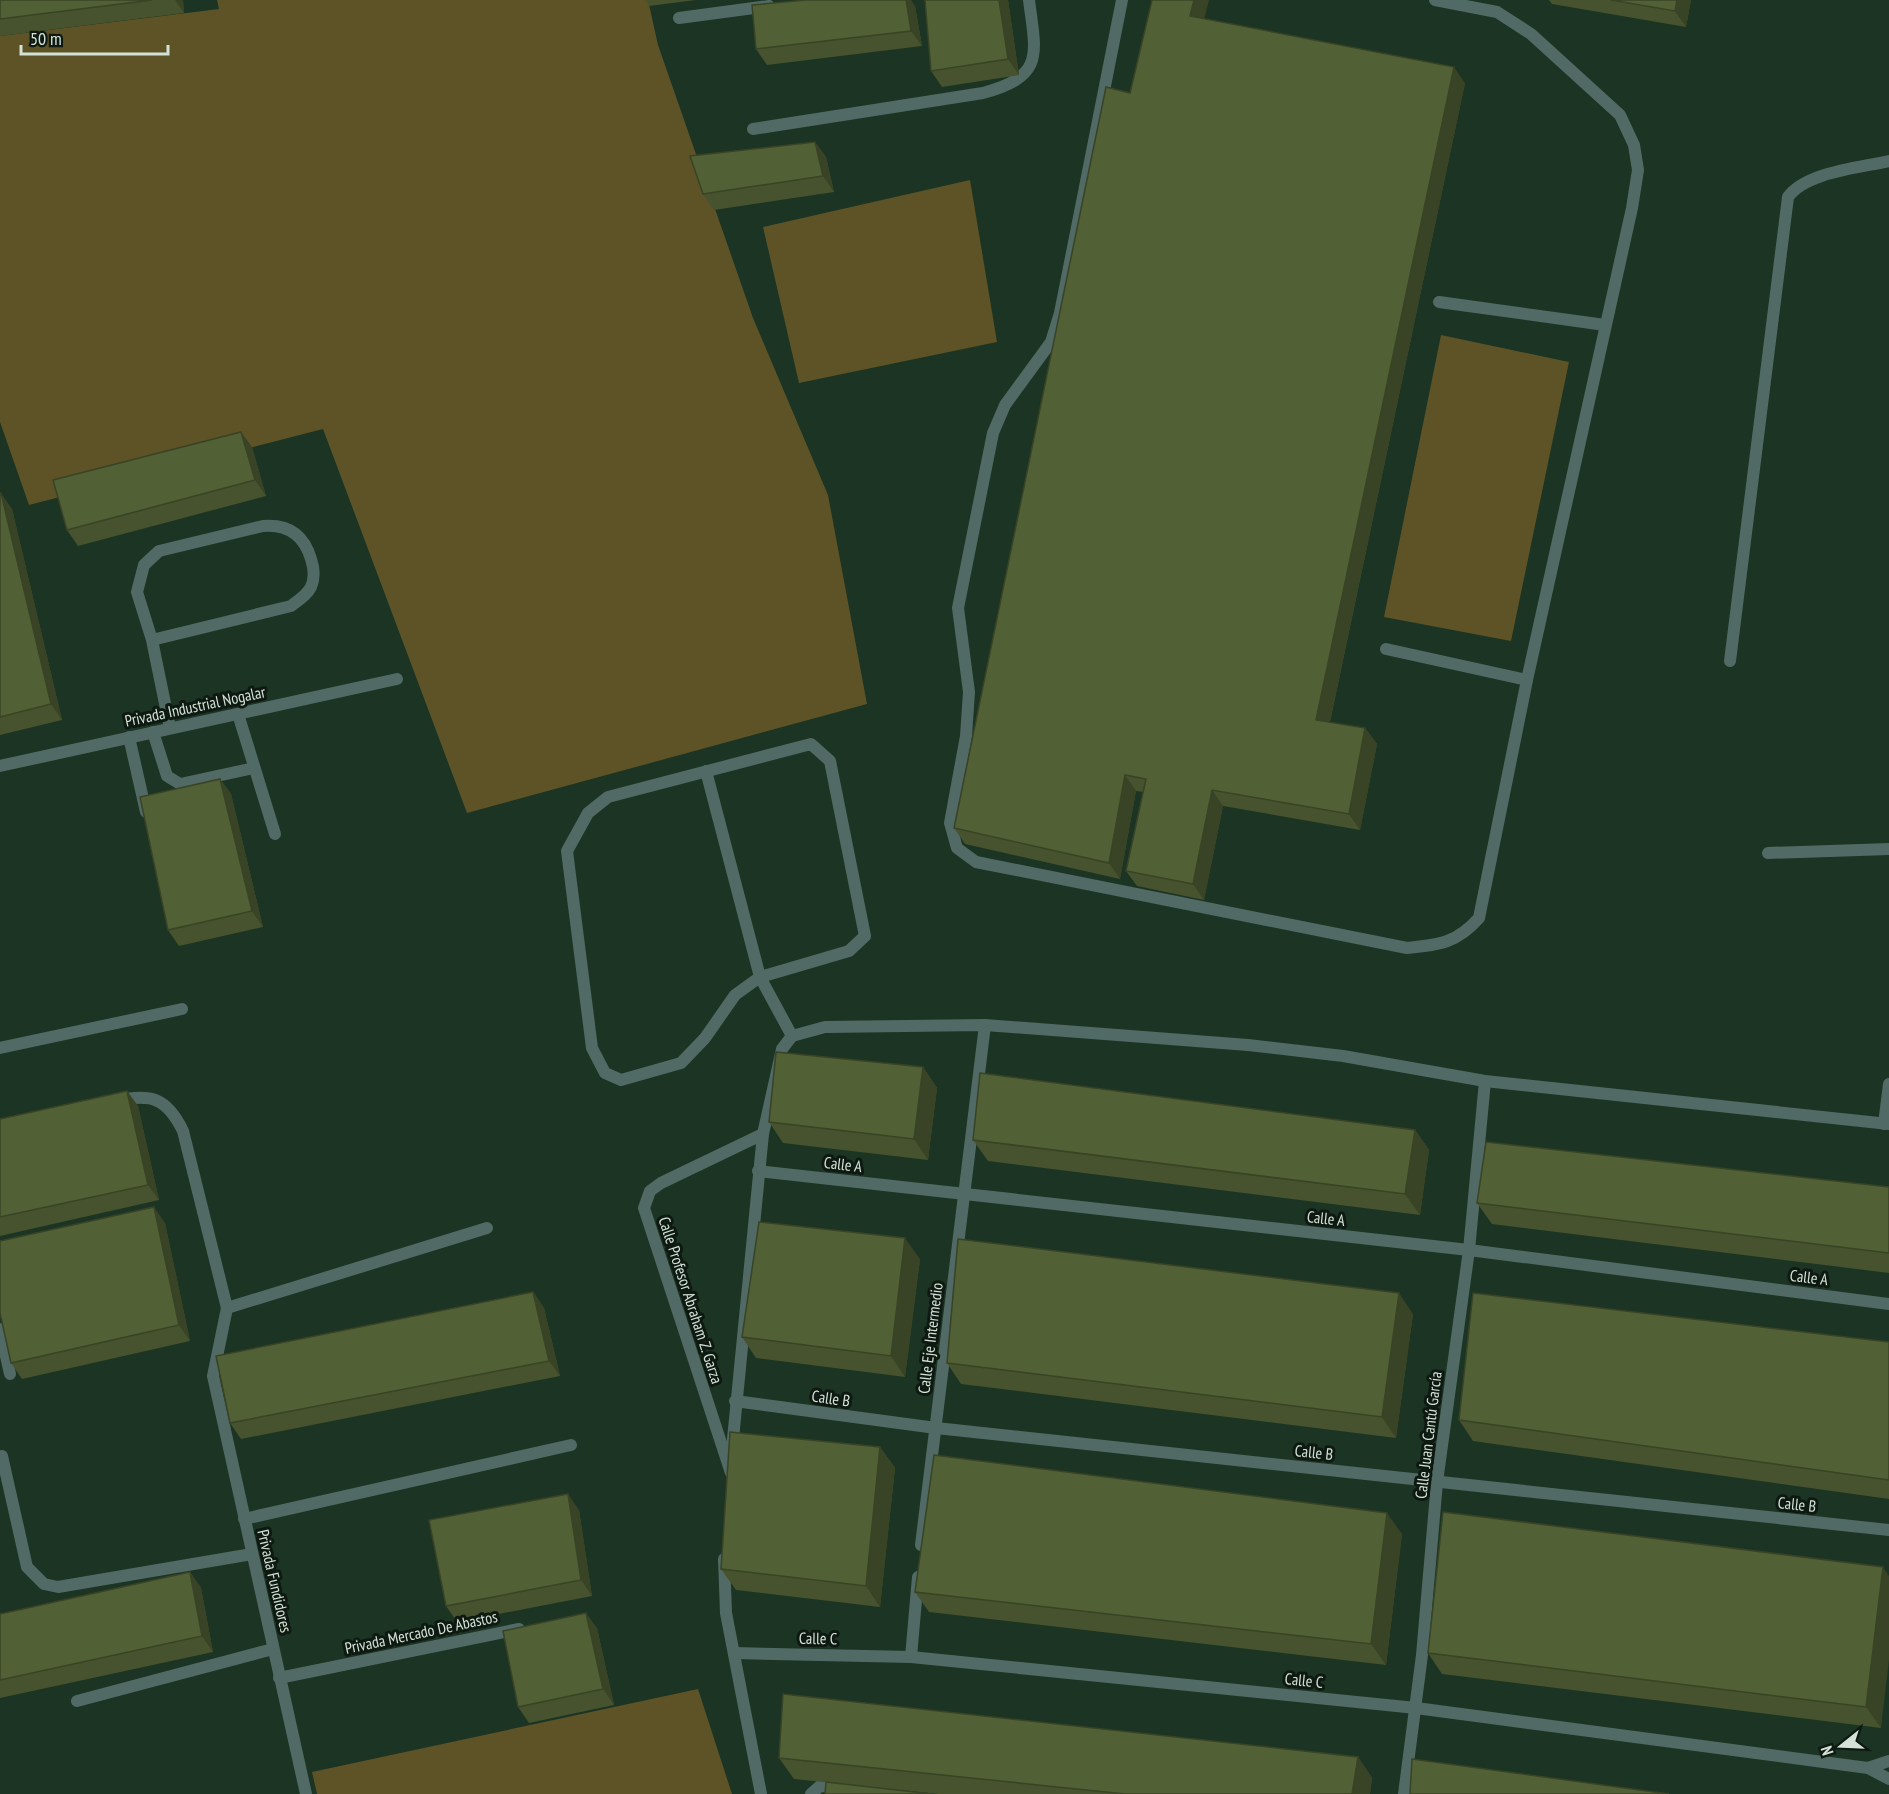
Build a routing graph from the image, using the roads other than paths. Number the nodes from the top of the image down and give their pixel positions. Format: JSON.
{"nodes":[{"id":1,"x":1029,"y":0,"type":"edge"},
{"id":2,"x":1122,"y":0,"type":"edge"},
{"id":3,"x":1435,"y":0,"type":"edge"},
{"id":4,"x":783,"y":4,"type":"edge"},
{"id":5,"x":1498,"y":6,"type":"edge"},
{"id":6,"x":679,"y":18,"type":"dead end"},
{"id":7,"x":753,"y":129,"type":"dead end"},
{"id":8,"x":1889,"y":161,"type":"edge"},
{"id":9,"x":1439,"y":302,"type":"dead end"},
{"id":10,"x":1605,"y":325,"type":"junction"},
{"id":11,"x":152,"y":640,"type":"junction"},
{"id":12,"x":1386,"y":649,"type":"dead end"},
{"id":13,"x":1730,"y":661,"type":"dead end"},
{"id":14,"x":397,"y":679,"type":"dead end"},
{"id":15,"x":1527,"y":680,"type":"junction"},
{"id":16,"x":238,"y":714,"type":"junction"},
{"id":17,"x":170,"y":728,"type":"junction"},
{"id":18,"x":153,"y":732,"type":"junction"},
{"id":19,"x":129,"y":737,"type":"junction"},
{"id":20,"x":0,"y":766,"type":"edge"},
{"id":21,"x":254,"y":768,"type":"junction"},
{"id":22,"x":706,"y":771,"type":"junction"},
{"id":23,"x":149,"y":826,"type":"edge"},
{"id":24,"x":275,"y":834,"type":"dead end"},
{"id":25,"x":1889,"y":849,"type":"edge"},
{"id":26,"x":1768,"y":853,"type":"dead end"},
{"id":27,"x":760,"y":977,"type":"junction"},
{"id":28,"x":182,"y":1008,"type":"dead end"},
{"id":29,"x":985,"y":1024,"type":"junction"},
{"id":30,"x":792,"y":1036,"type":"junction"},
{"id":31,"x":0,"y":1048,"type":"edge"},
{"id":32,"x":1485,"y":1081,"type":"junction"},
{"id":33,"x":1889,"y":1084,"type":"edge"},
{"id":34,"x":102,"y":1104,"type":"edge"},
{"id":35,"x":1887,"y":1124,"type":"edge"},
{"id":36,"x":763,"y":1134,"type":"junction"},
{"id":37,"x":758,"y":1170,"type":"junction"},
{"id":38,"x":964,"y":1195,"type":"junction"},
{"id":39,"x":487,"y":1228,"type":"dead end"},
{"id":40,"x":1469,"y":1250,"type":"junction"},
{"id":41,"x":1889,"y":1304,"type":"edge"},
{"id":42,"x":227,"y":1308,"type":"junction"},
{"id":43,"x":0,"y":1329,"type":"edge"},
{"id":44,"x":10,"y":1374,"type":"edge"},
{"id":45,"x":735,"y":1401,"type":"junction"},
{"id":46,"x":936,"y":1428,"type":"junction"},
{"id":47,"x":571,"y":1445,"type":"dead end"},
{"id":48,"x":2,"y":1456,"type":"dead end"},
{"id":49,"x":1437,"y":1482,"type":"junction"},
{"id":50,"x":244,"y":1520,"type":"junction"},
{"id":51,"x":1889,"y":1530,"type":"edge"},
{"id":52,"x":725,"y":1542,"type":"edge"},
{"id":53,"x":252,"y":1554,"type":"junction"},
{"id":54,"x":534,"y":1626,"type":"edge"},
{"id":55,"x":273,"y":1649,"type":"junction"},
{"id":56,"x":734,"y":1653,"type":"junction"},
{"id":57,"x":911,"y":1657,"type":"junction"},
{"id":58,"x":279,"y":1678,"type":"junction"},
{"id":59,"x":77,"y":1701,"type":"dead end"},
{"id":60,"x":1416,"y":1708,"type":"junction"},
{"id":61,"x":1889,"y":1761,"type":"edge"},
{"id":62,"x":1868,"y":1768,"type":"junction"},
{"id":63,"x":1889,"y":1779,"type":"edge"},
{"id":64,"x":860,"y":1789,"type":"edge"},
{"id":65,"x":306,"y":1794,"type":"edge"},
{"id":66,"x":761,"y":1794,"type":"edge"},
{"id":67,"x":811,"y":1794,"type":"edge"},
{"id":68,"x":1404,"y":1794,"type":"edge"}],
"edges":[{"from":1,"to":7,"type":"lane"},
{"from":2,"to":15,"type":"lane"},
{"from":3,"to":5,"type":"lane"},
{"from":4,"to":6,"type":"lane"},
{"from":5,"to":10,"type":"lane"},
{"from":8,"to":13,"type":"lane"},
{"from":9,"to":10,"type":"lane"},
{"from":10,"to":15,"type":"lane"},
{"from":11,"to":11,"type":"lane"},
{"from":11,"to":17,"type":"lane"},
{"from":12,"to":15,"type":"lane"},
{"from":14,"to":16,"type":"lane","name":"Privada Industrial Nogalar"},
{"from":16,"to":17,"type":"lane","name":"Privada Industrial Nogalar"},
{"from":16,"to":21,"type":"lane"},
{"from":17,"to":18,"type":"lane","name":"Privada Industrial Nogalar"},
{"from":18,"to":19,"type":"lane","name":"Privada Industrial Nogalar"},
{"from":18,"to":21,"type":"lane"},
{"from":19,"to":20,"type":"lane","name":"Privada Industrial Nogalar"},
{"from":19,"to":23,"type":"lane"},
{"from":21,"to":24,"type":"lane"},
{"from":22,"to":27,"type":"lane"},
{"from":22,"to":27,"type":"lane"},
{"from":22,"to":27,"type":"lane"},
{"from":25,"to":26,"type":"lane"},
{"from":27,"to":30,"type":"lane"},
{"from":28,"to":31,"type":"lane"},
{"from":29,"to":30,"type":"lane"},
{"from":29,"to":32,"type":"lane"},
{"from":29,"to":38,"type":"lane","name":"Calle Eje Intermedio"},
{"from":30,"to":36,"type":"lane","name":"Calle Profesor Abraham Z. Garza"},
{"from":32,"to":35,"type":"lane"},
{"from":32,"to":40,"type":"lane","name":"Calle Juan Cantú García"},
{"from":33,"to":35,"type":"lane"},
{"from":34,"to":42,"type":"lane"},
{"from":36,"to":37,"type":"lane","name":"Calle Profesor Abraham Z. Garza"},
{"from":36,"to":45,"type":"lane","name":"Calle Profesor Abraham Z. Garza"},
{"from":37,"to":38,"type":"lane","name":"Calle A"},
{"from":37,"to":45,"type":"lane","name":"Calle Profesor Abraham Z. Garza"},
{"from":38,"to":40,"type":"lane","name":"Calle A"},
{"from":38,"to":46,"type":"lane","name":"Calle Eje Intermedio"},
{"from":39,"to":42,"type":"lane"},
{"from":40,"to":41,"type":"lane","name":"Calle A"},
{"from":40,"to":49,"type":"lane","name":"Calle Juan Cantú García"},
{"from":42,"to":50,"type":"lane","name":"Privada Fundidores"},
{"from":43,"to":44,"type":"lane"},
{"from":45,"to":46,"type":"lane","name":"Calle B"},
{"from":46,"to":49,"type":"lane","name":"Calle B"},
{"from":46,"to":57,"type":"lane","name":"Calle Eje Intermedio"},
{"from":47,"to":50,"type":"lane"},
{"from":48,"to":53,"type":"lane"},
{"from":49,"to":51,"type":"lane","name":"Calle B"},
{"from":49,"to":60,"type":"lane","name":"Calle Juan Cantú García"},
{"from":50,"to":53,"type":"lane","name":"Privada Fundidores"},
{"from":52,"to":56,"type":"lane"},
{"from":53,"to":55,"type":"lane","name":"Privada Fundidores"},
{"from":54,"to":58,"type":"lane","name":"Privada Mercado De Abastos"},
{"from":55,"to":58,"type":"lane","name":"Privada Fundidores"},
{"from":55,"to":59,"type":"lane"},
{"from":56,"to":57,"type":"lane","name":"Calle C"},
{"from":56,"to":66,"type":"lane"},
{"from":57,"to":60,"type":"lane","name":"Calle C"},
{"from":58,"to":65,"type":"lane","name":"Privada Fundidores"},
{"from":60,"to":62,"type":"lane","name":"Calle C"},
{"from":60,"to":68,"type":"lane","name":"Calle Juan Cantú García"},
{"from":61,"to":62,"type":"lane","name":"Calle C"},
{"from":62,"to":63,"type":"lane","name":"Calle C"},
{"from":64,"to":67,"type":"lane"}]}
